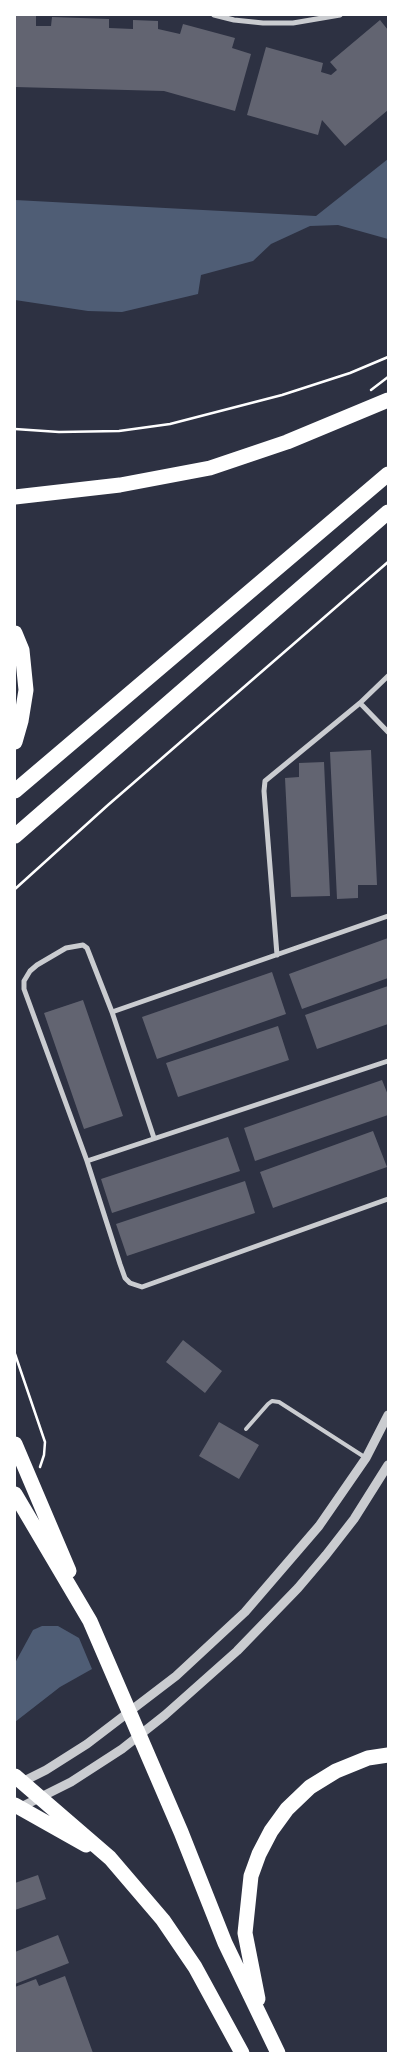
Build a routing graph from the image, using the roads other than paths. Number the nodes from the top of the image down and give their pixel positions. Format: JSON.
{"nodes":[{"id":1,"x":214,"y":15,"type":"edge"},
{"id":2,"x":340,"y":15,"type":"edge"},
{"id":3,"x":388,"y":400,"type":"edge"},
{"id":4,"x":388,"y":474,"type":"edge"},
{"id":5,"x":15,"y":496,"type":"edge"},
{"id":6,"x":388,"y":512,"type":"edge"},
{"id":7,"x":15,"y":633,"type":"edge"},
{"id":8,"x":388,"y":676,"type":"edge"},
{"id":9,"x":360,"y":703,"type":"junction"},
{"id":10,"x":388,"y":732,"type":"edge"},
{"id":11,"x":15,"y":742,"type":"edge"},
{"id":12,"x":15,"y":791,"type":"edge"},
{"id":13,"x":31,"y":823,"type":"junction"},
{"id":14,"x":15,"y":836,"type":"edge"},
{"id":15,"x":15,"y":845,"type":"edge"},
{"id":16,"x":388,"y":916,"type":"edge"},
{"id":17,"x":277,"y":955,"type":"junction"},
{"id":18,"x":112,"y":1012,"type":"junction"},
{"id":19,"x":388,"y":1061,"type":"edge"},
{"id":20,"x":154,"y":1138,"type":"junction"},
{"id":21,"x":87,"y":1161,"type":"junction"},
{"id":22,"x":388,"y":1199,"type":"edge"},
{"id":23,"x":388,"y":1415,"type":"edge"},
{"id":24,"x":246,"y":1429,"type":"dead end"},
{"id":25,"x":18,"y":1451,"type":"edge"},
{"id":26,"x":366,"y":1458,"type":"junction"},
{"id":27,"x":388,"y":1465,"type":"edge"},
{"id":28,"x":15,"y":1494,"type":"edge"},
{"id":29,"x":90,"y":1621,"type":"junction"},
{"id":30,"x":388,"y":1755,"type":"edge"},
{"id":31,"x":15,"y":1776,"type":"edge"},
{"id":32,"x":15,"y":1786,"type":"edge"},
{"id":33,"x":15,"y":1805,"type":"edge"},
{"id":34,"x":15,"y":1810,"type":"edge"},
{"id":35,"x":110,"y":1858,"type":"junction"},
{"id":36,"x":262,"y":2018,"type":"junction"},
{"id":37,"x":242,"y":2053,"type":"edge"},
{"id":38,"x":278,"y":2053,"type":"edge"}],
"edges":[{"from":1,"to":2,"type":"street"},
{"from":3,"to":5,"type":"highway"},
{"from":4,"to":12,"type":"highway"},
{"from":6,"to":13,"type":"highway"},
{"from":7,"to":11,"type":"highway"},
{"from":8,"to":9,"type":"street"},
{"from":9,"to":10,"type":"street"},
{"from":9,"to":17,"type":"street"},
{"from":13,"to":14,"type":"highway"},
{"from":13,"to":15,"type":"highway"},
{"from":16,"to":17,"type":"street"},
{"from":17,"to":18,"type":"street"},
{"from":18,"to":20,"type":"street"},
{"from":18,"to":21,"type":"street"},
{"from":19,"to":20,"type":"street"},
{"from":20,"to":21,"type":"street"},
{"from":21,"to":22,"type":"street"},
{"from":23,"to":26,"type":"street"},
{"from":24,"to":26,"type":"lane"},
{"from":25,"to":29,"type":"highway"},
{"from":26,"to":32,"type":"street"},
{"from":27,"to":34,"type":"street"},
{"from":28,"to":29,"type":"highway"},
{"from":29,"to":36,"type":"highway"},
{"from":30,"to":36,"type":"highway"},
{"from":31,"to":35,"type":"highway"},
{"from":33,"to":35,"type":"highway"},
{"from":35,"to":37,"type":"highway"},
{"from":36,"to":38,"type":"highway"}]}
